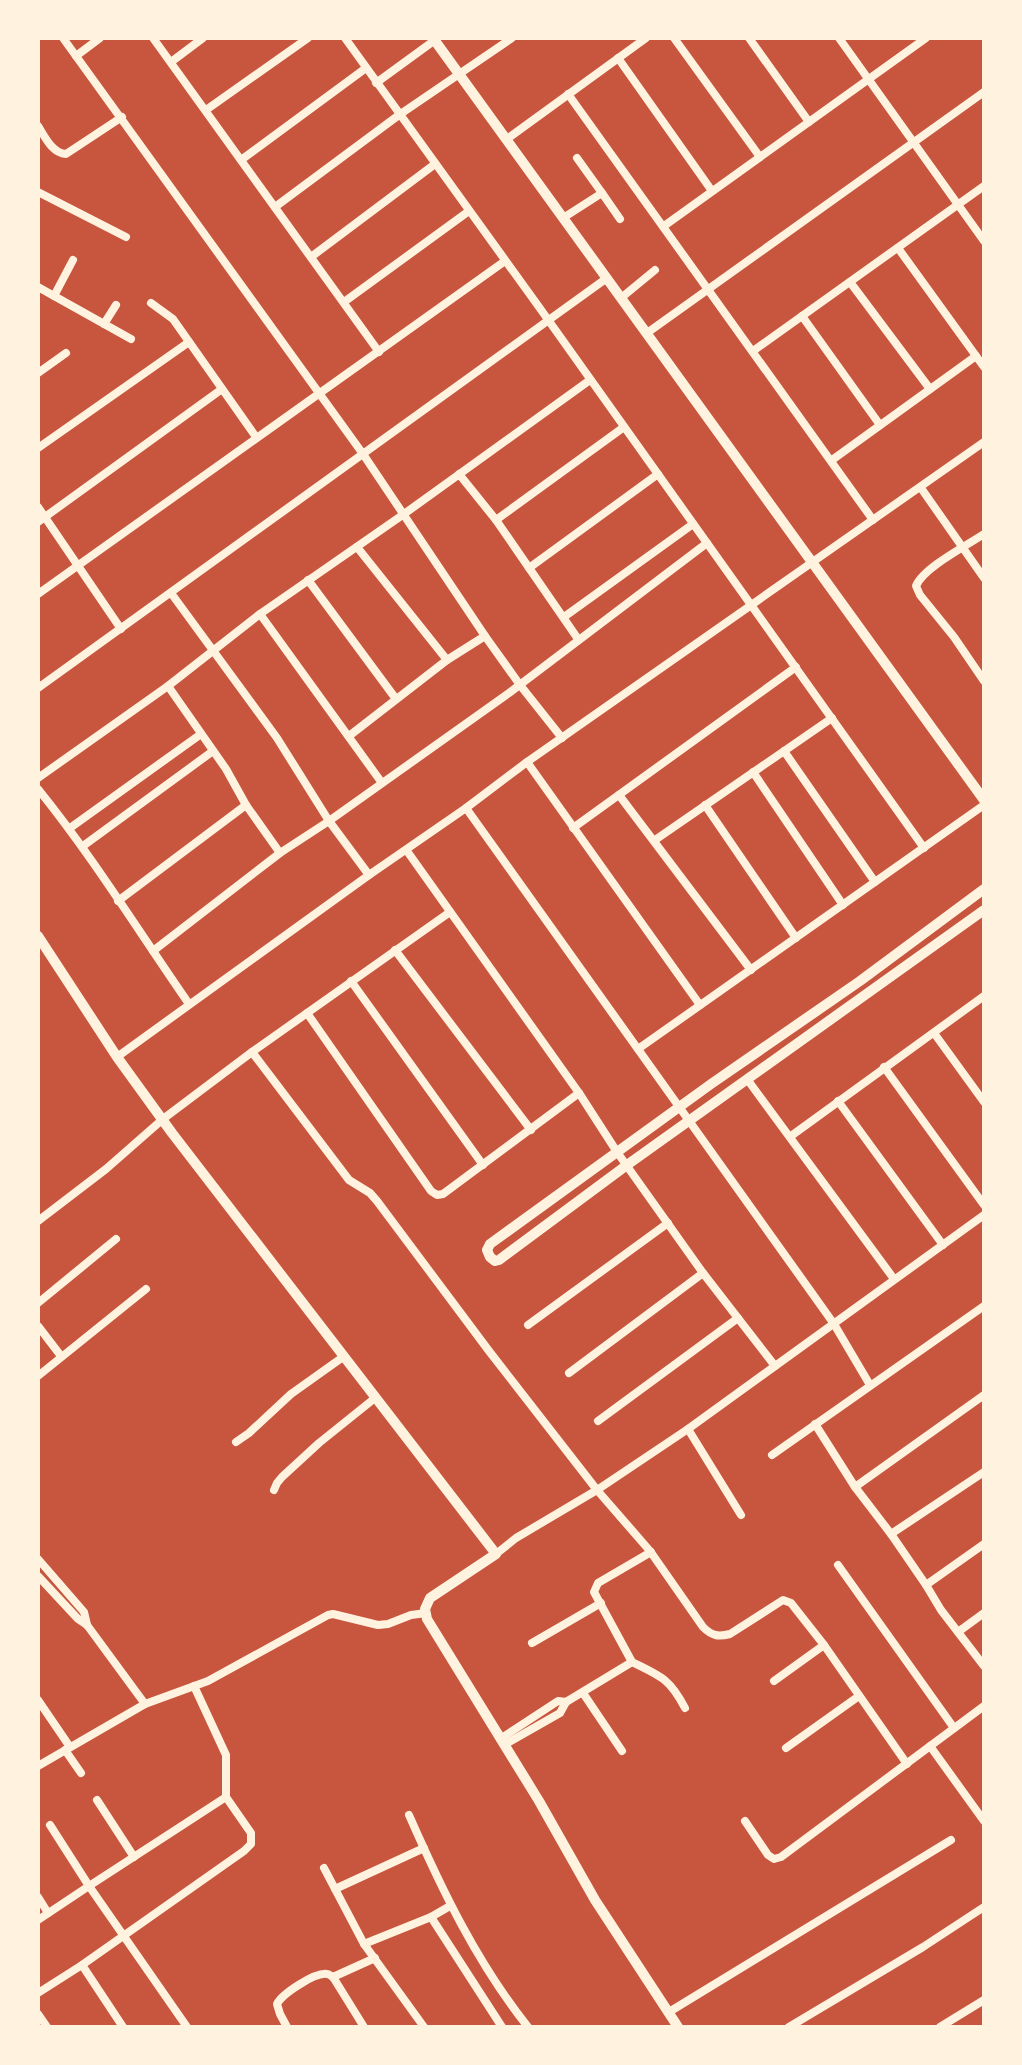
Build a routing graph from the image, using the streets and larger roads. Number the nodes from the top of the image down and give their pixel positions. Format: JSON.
{"nodes":[{"id":1,"x":63,"y":38,"type":"edge"},
{"id":2,"x":100,"y":38,"type":"edge"},
{"id":3,"x":153,"y":38,"type":"edge"},
{"id":4,"x":203,"y":38,"type":"edge"},
{"id":5,"x":308,"y":38,"type":"edge"},
{"id":6,"x":345,"y":38,"type":"edge"},
{"id":7,"x":512,"y":38,"type":"edge"},
{"id":8,"x":646,"y":38,"type":"edge"},
{"id":9,"x":674,"y":38,"type":"edge"},
{"id":10,"x":749,"y":38,"type":"edge"},
{"id":11,"x":839,"y":38,"type":"edge"},
{"id":12,"x":926,"y":38,"type":"edge"},
{"id":13,"x":434,"y":39,"type":"edge"},
{"id":14,"x":76,"y":56,"type":"junction"},
{"id":15,"x":618,"y":58,"type":"junction"},
{"id":16,"x":171,"y":62,"type":"junction"},
{"id":17,"x":366,"y":68,"type":"junction"},
{"id":18,"x":460,"y":75,"type":"junction"},
{"id":19,"x":868,"y":79,"type":"junction"},
{"id":20,"x":376,"y":83,"type":"junction"},
{"id":21,"x":984,"y":92,"type":"edge"},
{"id":22,"x":568,"y":94,"type":"junction"},
{"id":23,"x":206,"y":110,"type":"junction"},
{"id":24,"x":399,"y":115,"type":"junction"},
{"id":25,"x":122,"y":117,"type":"junction"},
{"id":26,"x":809,"y":122,"type":"junction"},
{"id":27,"x":38,"y":126,"type":"edge"},
{"id":28,"x":507,"y":139,"type":"junction"},
{"id":29,"x":914,"y":143,"type":"junction"},
{"id":30,"x":760,"y":157,"type":"junction"},
{"id":31,"x":577,"y":158,"type":"dead end"},
{"id":32,"x":241,"y":160,"type":"junction"},
{"id":33,"x":435,"y":164,"type":"junction"},
{"id":34,"x":984,"y":186,"type":"edge"},
{"id":35,"x":712,"y":191,"type":"junction"},
{"id":36,"x":38,"y":192,"type":"edge"},
{"id":37,"x":602,"y":193,"type":"junction"},
{"id":38,"x":957,"y":204,"type":"junction"},
{"id":39,"x":275,"y":207,"type":"junction"},
{"id":40,"x":469,"y":211,"type":"junction"},
{"id":41,"x":563,"y":218,"type":"junction"},
{"id":42,"x":620,"y":219,"type":"dead end"},
{"id":43,"x":664,"y":226,"type":"junction"},
{"id":44,"x":126,"y":237,"type":"dead end"},
{"id":45,"x":984,"y":241,"type":"edge"},
{"id":46,"x":898,"y":248,"type":"junction"},
{"id":47,"x":311,"y":257,"type":"junction"},
{"id":48,"x":73,"y":260,"type":"dead end"},
{"id":49,"x":505,"y":261,"type":"junction"},
{"id":50,"x":655,"y":270,"type":"dead end"},
{"id":51,"x":607,"y":278,"type":"junction"},
{"id":52,"x":850,"y":282,"type":"junction"},
{"id":53,"x":38,"y":287,"type":"edge"},
{"id":54,"x":709,"y":289,"type":"junction"},
{"id":55,"x":54,"y":296,"type":"junction"},
{"id":56,"x":621,"y":298,"type":"junction"},
{"id":57,"x":344,"y":302,"type":"junction"},
{"id":58,"x":151,"y":303,"type":"dead end"},
{"id":59,"x":116,"y":305,"type":"dead end"},
{"id":60,"x":802,"y":316,"type":"junction"},
{"id":61,"x":548,"y":320,"type":"junction"},
{"id":62,"x":104,"y":324,"type":"junction"},
{"id":63,"x":647,"y":333,"type":"junction"},
{"id":64,"x":131,"y":339,"type":"dead end"},
{"id":65,"x":189,"y":342,"type":"junction"},
{"id":66,"x":753,"y":351,"type":"junction"},
{"id":67,"x":379,"y":352,"type":"junction"},
{"id":68,"x":66,"y":353,"type":"dead end"},
{"id":69,"x":976,"y":356,"type":"junction"},
{"id":70,"x":984,"y":367,"type":"edge"},
{"id":71,"x":38,"y":373,"type":"edge"},
{"id":72,"x":590,"y":380,"type":"junction"},
{"id":73,"x":222,"y":389,"type":"junction"},
{"id":74,"x":930,"y":389,"type":"junction"},
{"id":75,"x":321,"y":394,"type":"junction"},
{"id":76,"x":880,"y":425,"type":"junction"},
{"id":77,"x":624,"y":427,"type":"junction"},
{"id":78,"x":256,"y":437,"type":"junction"},
{"id":79,"x":984,"y":442,"type":"edge"},
{"id":80,"x":38,"y":448,"type":"edge"},
{"id":81,"x":363,"y":454,"type":"junction"},
{"id":82,"x":832,"y":460,"type":"junction"},
{"id":83,"x":459,"y":474,"type":"junction"},
{"id":84,"x":658,"y":474,"type":"junction"},
{"id":85,"x":921,"y":488,"type":"junction"},
{"id":86,"x":38,"y":507,"type":"edge"},
{"id":87,"x":404,"y":514,"type":"junction"},
{"id":88,"x":41,"y":520,"type":"edge"},
{"id":89,"x":496,"y":520,"type":"junction"},
{"id":90,"x":873,"y":520,"type":"junction"},
{"id":91,"x":693,"y":524,"type":"junction"},
{"id":92,"x":984,"y":534,"type":"edge"},
{"id":93,"x":707,"y":543,"type":"junction"},
{"id":94,"x":357,"y":547,"type":"junction"},
{"id":95,"x":962,"y":549,"type":"junction"},
{"id":96,"x":813,"y":563,"type":"junction"},
{"id":97,"x":78,"y":567,"type":"junction"},
{"id":98,"x":529,"y":568,"type":"junction"},
{"id":99,"x":984,"y":578,"type":"edge"},
{"id":100,"x":308,"y":580,"type":"junction"},
{"id":101,"x":171,"y":593,"type":"junction"},
{"id":102,"x":38,"y":594,"type":"edge"},
{"id":103,"x":752,"y":605,"type":"junction"},
{"id":104,"x":260,"y":614,"type":"junction"},
{"id":105,"x":564,"y":617,"type":"junction"},
{"id":106,"x":121,"y":629,"type":"junction"},
{"id":107,"x":485,"y":636,"type":"junction"},
{"id":108,"x":578,"y":639,"type":"junction"},
{"id":109,"x":212,"y":651,"type":"junction"},
{"id":110,"x":447,"y":660,"type":"junction"},
{"id":111,"x":796,"y":667,"type":"junction"},
{"id":112,"x":984,"y":681,"type":"edge"},
{"id":113,"x":520,"y":685,"type":"junction"},
{"id":114,"x":168,"y":686,"type":"junction"},
{"id":115,"x":38,"y":688,"type":"edge"},
{"id":116,"x":396,"y":699,"type":"junction"},
{"id":117,"x":832,"y":718,"type":"junction"},
{"id":118,"x":201,"y":734,"type":"junction"},
{"id":119,"x":349,"y":736,"type":"junction"},
{"id":120,"x":562,"y":738,"type":"junction"},
{"id":121,"x":213,"y":751,"type":"junction"},
{"id":122,"x":784,"y":751,"type":"junction"},
{"id":123,"x":527,"y":762,"type":"junction"},
{"id":124,"x":753,"y":772,"type":"junction"},
{"id":125,"x":38,"y":778,"type":"edge"},
{"id":126,"x":382,"y":783,"type":"junction"},
{"id":127,"x":38,"y":789,"type":"edge"},
{"id":128,"x":619,"y":795,"type":"junction"},
{"id":129,"x":984,"y":802,"type":"edge"},
{"id":130,"x":246,"y":805,"type":"junction"},
{"id":131,"x":705,"y":805,"type":"junction"},
{"id":132,"x":466,"y":808,"type":"junction"},
{"id":133,"x":329,"y":821,"type":"junction"},
{"id":134,"x":70,"y":828,"type":"junction"},
{"id":135,"x":573,"y":828,"type":"junction"},
{"id":136,"x":655,"y":840,"type":"junction"},
{"id":137,"x":83,"y":846,"type":"junction"},
{"id":138,"x":924,"y":848,"type":"junction"},
{"id":139,"x":407,"y":851,"type":"junction"},
{"id":140,"x":280,"y":853,"type":"junction"},
{"id":141,"x":369,"y":875,"type":"junction"},
{"id":142,"x":875,"y":882,"type":"junction"},
{"id":143,"x":984,"y":889,"type":"edge"},
{"id":144,"x":118,"y":901,"type":"junction"},
{"id":145,"x":843,"y":905,"type":"junction"},
{"id":146,"x":984,"y":910,"type":"edge"},
{"id":147,"x":450,"y":912,"type":"junction"},
{"id":148,"x":38,"y":936,"type":"edge"},
{"id":149,"x":796,"y":938,"type":"junction"},
{"id":150,"x":395,"y":950,"type":"junction"},
{"id":151,"x":153,"y":951,"type":"junction"},
{"id":152,"x":751,"y":970,"type":"junction"},
{"id":153,"x":351,"y":981,"type":"junction"},
{"id":154,"x":983,"y":998,"type":"edge"},
{"id":155,"x":189,"y":1004,"type":"junction"},
{"id":156,"x":700,"y":1005,"type":"junction"},
{"id":157,"x":307,"y":1013,"type":"junction"},
{"id":158,"x":934,"y":1033,"type":"junction"},
{"id":159,"x":638,"y":1049,"type":"junction"},
{"id":160,"x":252,"y":1052,"type":"junction"},
{"id":161,"x":117,"y":1057,"type":"junction"},
{"id":162,"x":884,"y":1067,"type":"junction"},
{"id":163,"x":747,"y":1079,"type":"junction"},
{"id":164,"x":579,"y":1093,"type":"junction"},
{"id":165,"x":838,"y":1101,"type":"junction"},
{"id":166,"x":984,"y":1102,"type":"edge"},
{"id":167,"x":679,"y":1108,"type":"junction"},
{"id":168,"x":163,"y":1119,"type":"junction"},
{"id":169,"x":689,"y":1121,"type":"junction"},
{"id":170,"x":531,"y":1130,"type":"junction"},
{"id":171,"x":791,"y":1136,"type":"junction"},
{"id":172,"x":617,"y":1152,"type":"junction"},
{"id":173,"x":483,"y":1165,"type":"junction"},
{"id":174,"x":627,"y":1165,"type":"junction"},
{"id":175,"x":984,"y":1205,"type":"edge"},
{"id":176,"x":984,"y":1215,"type":"edge"},
{"id":177,"x":38,"y":1221,"type":"edge"},
{"id":178,"x":668,"y":1223,"type":"junction"},
{"id":179,"x":116,"y":1239,"type":"dead end"},
{"id":180,"x":943,"y":1245,"type":"junction"},
{"id":181,"x":703,"y":1273,"type":"junction"},
{"id":182,"x":894,"y":1279,"type":"junction"},
{"id":183,"x":146,"y":1289,"type":"dead end"},
{"id":184,"x":38,"y":1303,"type":"edge"},
{"id":185,"x":984,"y":1306,"type":"edge"},
{"id":186,"x":738,"y":1318,"type":"junction"},
{"id":187,"x":834,"y":1324,"type":"junction"},
{"id":188,"x":528,"y":1325,"type":"dead end"},
{"id":189,"x":38,"y":1326,"type":"edge"},
{"id":190,"x":61,"y":1356,"type":"junction"},
{"id":191,"x":343,"y":1357,"type":"junction"},
{"id":192,"x":775,"y":1366,"type":"junction"},
{"id":193,"x":569,"y":1373,"type":"dead end"},
{"id":194,"x":38,"y":1376,"type":"edge"},
{"id":195,"x":870,"y":1385,"type":"junction"},
{"id":196,"x":984,"y":1395,"type":"edge"},
{"id":197,"x":375,"y":1398,"type":"junction"},
{"id":198,"x":598,"y":1421,"type":"dead end"},
{"id":199,"x":815,"y":1424,"type":"junction"},
{"id":200,"x":688,"y":1429,"type":"junction"},
{"id":201,"x":236,"y":1442,"type":"dead end"},
{"id":202,"x":772,"y":1455,"type":"dead end"},
{"id":203,"x":984,"y":1472,"type":"edge"},
{"id":204,"x":855,"y":1487,"type":"junction"},
{"id":205,"x":274,"y":1490,"type":"dead end"},
{"id":206,"x":597,"y":1490,"type":"junction"},
{"id":207,"x":741,"y":1515,"type":"dead end"},
{"id":208,"x":891,"y":1534,"type":"junction"},
{"id":209,"x":984,"y":1544,"type":"edge"},
{"id":210,"x":651,"y":1552,"type":"junction"},
{"id":211,"x":496,"y":1554,"type":"junction"},
{"id":212,"x":38,"y":1559,"type":"edge"},
{"id":213,"x":838,"y":1565,"type":"dead end"},
{"id":214,"x":49,"y":1572,"type":"junction"},
{"id":215,"x":40,"y":1578,"type":"edge"},
{"id":216,"x":926,"y":1585,"type":"junction"},
{"id":217,"x":601,"y":1603,"type":"junction"},
{"id":218,"x":426,"y":1613,"type":"junction"},
{"id":219,"x":984,"y":1613,"type":"edge"},
{"id":220,"x":87,"y":1625,"type":"junction"},
{"id":221,"x":958,"y":1632,"type":"junction"},
{"id":222,"x":532,"y":1643,"type":"dead end"},
{"id":223,"x":824,"y":1645,"type":"junction"},
{"id":224,"x":632,"y":1662,"type":"junction"},
{"id":225,"x":984,"y":1666,"type":"edge"},
{"id":226,"x":774,"y":1681,"type":"dead end"},
{"id":227,"x":194,"y":1686,"type":"junction"},
{"id":228,"x":583,"y":1693,"type":"junction"},
{"id":229,"x":859,"y":1696,"type":"junction"},
{"id":230,"x":38,"y":1700,"type":"edge"},
{"id":231,"x":145,"y":1704,"type":"junction"},
{"id":232,"x":984,"y":1706,"type":"edge"},
{"id":233,"x":685,"y":1708,"type":"dead end"},
{"id":234,"x":954,"y":1728,"type":"junction"},
{"id":235,"x":502,"y":1742,"type":"junction"},
{"id":236,"x":930,"y":1746,"type":"junction"},
{"id":237,"x":786,"y":1748,"type":"dead end"},
{"id":238,"x":68,"y":1749,"type":"junction"},
{"id":239,"x":622,"y":1751,"type":"dead end"},
{"id":240,"x":907,"y":1764,"type":"junction"},
{"id":241,"x":38,"y":1766,"type":"edge"},
{"id":242,"x":81,"y":1773,"type":"dead end"},
{"id":243,"x":226,"y":1797,"type":"junction"},
{"id":244,"x":984,"y":1799,"type":"edge"},
{"id":245,"x":97,"y":1800,"type":"dead end"},
{"id":246,"x":973,"y":1807,"type":"junction"},
{"id":247,"x":409,"y":1815,"type":"dead end"},
{"id":248,"x":745,"y":1821,"type":"dead end"},
{"id":249,"x":984,"y":1821,"type":"edge"},
{"id":250,"x":50,"y":1825,"type":"dead end"},
{"id":251,"x":951,"y":1840,"type":"dead end"},
{"id":252,"x":424,"y":1848,"type":"junction"},
{"id":253,"x":134,"y":1857,"type":"junction"},
{"id":254,"x":324,"y":1868,"type":"dead end"},
{"id":255,"x":89,"y":1886,"type":"junction"},
{"id":256,"x":335,"y":1889,"type":"junction"},
{"id":257,"x":38,"y":1897,"type":"edge"},
{"id":258,"x":450,"y":1906,"type":"junction"},
{"id":259,"x":984,"y":1907,"type":"edge"},
{"id":260,"x":48,"y":1913,"type":"junction"},
{"id":261,"x":431,"y":1917,"type":"junction"},
{"id":262,"x":38,"y":1920,"type":"edge"},
{"id":263,"x":123,"y":1935,"type":"junction"},
{"id":264,"x":364,"y":1944,"type":"junction"},
{"id":265,"x":375,"y":1958,"type":"junction"},
{"id":266,"x":82,"y":1965,"type":"junction"},
{"id":267,"x":333,"y":1977,"type":"junction"},
{"id":268,"x":38,"y":1993,"type":"edge"},
{"id":269,"x":984,"y":2000,"type":"edge"},
{"id":270,"x":669,"y":2012,"type":"junction"},
{"id":271,"x":38,"y":2014,"type":"edge"},
{"id":272,"x":47,"y":2027,"type":"edge"},
{"id":273,"x":123,"y":2027,"type":"edge"},
{"id":274,"x":187,"y":2027,"type":"edge"},
{"id":275,"x":287,"y":2027,"type":"edge"},
{"id":276,"x":364,"y":2027,"type":"edge"},
{"id":277,"x":424,"y":2027,"type":"edge"},
{"id":278,"x":502,"y":2027,"type":"edge"},
{"id":279,"x":528,"y":2027,"type":"edge"},
{"id":280,"x":678,"y":2027,"type":"edge"},
{"id":281,"x":789,"y":2027,"type":"edge"},
{"id":282,"x":940,"y":2027,"type":"edge"}],
"edges":[{"from":1,"to":14,"type":"street"},
{"from":2,"to":14,"type":"street"},
{"from":3,"to":16,"type":"street"},
{"from":4,"to":16,"type":"street"},
{"from":5,"to":23,"type":"street"},
{"from":6,"to":17,"type":"street"},
{"from":7,"to":18,"type":"street"},
{"from":8,"to":15,"type":"street"},
{"from":9,"to":30,"type":"street"},
{"from":10,"to":26,"type":"street"},
{"from":11,"to":19,"type":"street"},
{"from":12,"to":19,"type":"street"},
{"from":13,"to":18,"type":"street"},
{"from":13,"to":20,"type":"street"},
{"from":14,"to":25,"type":"street"},
{"from":15,"to":22,"type":"street"},
{"from":15,"to":35,"type":"street"},
{"from":16,"to":23,"type":"street"},
{"from":17,"to":20,"type":"street"},
{"from":17,"to":32,"type":"street"},
{"from":18,"to":24,"type":"street"},
{"from":18,"to":28,"type":"street"},
{"from":19,"to":26,"type":"street"},
{"from":19,"to":29,"type":"street"},
{"from":20,"to":24,"type":"street"},
{"from":21,"to":29,"type":"street"},
{"from":22,"to":28,"type":"street"},
{"from":22,"to":43,"type":"street"},
{"from":23,"to":32,"type":"street"},
{"from":24,"to":33,"type":"street"},
{"from":24,"to":39,"type":"street"},
{"from":25,"to":27,"type":"street"},
{"from":25,"to":75,"type":"street"},
{"from":26,"to":30,"type":"street"},
{"from":28,"to":41,"type":"street"},
{"from":29,"to":38,"type":"street"},
{"from":29,"to":54,"type":"street"},
{"from":30,"to":35,"type":"street"},
{"from":31,"to":37,"type":"street"},
{"from":32,"to":39,"type":"street"},
{"from":33,"to":40,"type":"street"},
{"from":33,"to":47,"type":"street"},
{"from":34,"to":38,"type":"street"},
{"from":35,"to":43,"type":"street"},
{"from":36,"to":44,"type":"street"},
{"from":37,"to":41,"type":"street"},
{"from":37,"to":42,"type":"street"},
{"from":38,"to":45,"type":"street"},
{"from":38,"to":46,"type":"street"},
{"from":39,"to":47,"type":"street"},
{"from":40,"to":49,"type":"street"},
{"from":40,"to":57,"type":"street"},
{"from":41,"to":51,"type":"street"},
{"from":43,"to":54,"type":"street"},
{"from":46,"to":52,"type":"street"},
{"from":46,"to":69,"type":"street"},
{"from":47,"to":57,"type":"street"},
{"from":48,"to":55,"type":"street"},
{"from":49,"to":61,"type":"street"},
{"from":49,"to":67,"type":"street"},
{"from":50,"to":56,"type":"street"},
{"from":51,"to":56,"type":"street"},
{"from":51,"to":61,"type":"street"},
{"from":52,"to":60,"type":"street"},
{"from":52,"to":74,"type":"street"},
{"from":53,"to":55,"type":"street"},
{"from":54,"to":63,"type":"street"},
{"from":54,"to":66,"type":"street"},
{"from":55,"to":62,"type":"street"},
{"from":56,"to":63,"type":"street"},
{"from":57,"to":67,"type":"street"},
{"from":58,"to":65,"type":"street"},
{"from":59,"to":62,"type":"street"},
{"from":60,"to":66,"type":"street"},
{"from":60,"to":76,"type":"street"},
{"from":61,"to":72,"type":"street"},
{"from":61,"to":81,"type":"street"},
{"from":62,"to":64,"type":"street"},
{"from":63,"to":96,"type":"street"},
{"from":65,"to":73,"type":"street"},
{"from":65,"to":80,"type":"street"},
{"from":66,"to":82,"type":"street"},
{"from":67,"to":75,"type":"street"},
{"from":68,"to":71,"type":"street"},
{"from":69,"to":70,"type":"street"},
{"from":69,"to":74,"type":"street"},
{"from":72,"to":77,"type":"street"},
{"from":72,"to":83,"type":"street"},
{"from":73,"to":78,"type":"street"},
{"from":73,"to":88,"type":"street"},
{"from":74,"to":76,"type":"street"},
{"from":75,"to":78,"type":"street"},
{"from":75,"to":81,"type":"street"},
{"from":76,"to":82,"type":"street"},
{"from":77,"to":84,"type":"street"},
{"from":77,"to":89,"type":"street"},
{"from":78,"to":97,"type":"street"},
{"from":79,"to":85,"type":"street"},
{"from":81,"to":87,"type":"street"},
{"from":81,"to":101,"type":"street"},
{"from":82,"to":90,"type":"street"},
{"from":83,"to":87,"type":"street"},
{"from":83,"to":89,"type":"street"},
{"from":84,"to":91,"type":"street"},
{"from":84,"to":98,"type":"street"},
{"from":85,"to":90,"type":"street"},
{"from":85,"to":95,"type":"street"},
{"from":86,"to":88,"type":"street"},
{"from":87,"to":94,"type":"street"},
{"from":87,"to":107,"type":"street"},
{"from":88,"to":97,"type":"street"},
{"from":89,"to":98,"type":"street"},
{"from":90,"to":96,"type":"street"},
{"from":91,"to":93,"type":"street"},
{"from":91,"to":105,"type":"street"},
{"from":92,"to":95,"type":"street"},
{"from":93,"to":103,"type":"street"},
{"from":93,"to":108,"type":"street"},
{"from":94,"to":100,"type":"street"},
{"from":94,"to":110,"type":"street"},
{"from":95,"to":99,"type":"street"},
{"from":95,"to":112,"type":"street"},
{"from":96,"to":103,"type":"street"},
{"from":96,"to":129,"type":"street"},
{"from":97,"to":102,"type":"street"},
{"from":97,"to":106,"type":"street"},
{"from":98,"to":105,"type":"street"},
{"from":100,"to":104,"type":"street"},
{"from":100,"to":116,"type":"street"},
{"from":101,"to":106,"type":"street"},
{"from":101,"to":109,"type":"street"},
{"from":103,"to":111,"type":"street"},
{"from":103,"to":120,"type":"street"},
{"from":104,"to":109,"type":"street"},
{"from":104,"to":119,"type":"street"},
{"from":105,"to":108,"type":"street"},
{"from":106,"to":115,"type":"street"},
{"from":107,"to":110,"type":"street"},
{"from":107,"to":113,"type":"street"},
{"from":108,"to":113,"type":"street"},
{"from":109,"to":114,"type":"street"},
{"from":109,"to":133,"type":"street"},
{"from":110,"to":116,"type":"street"},
{"from":111,"to":117,"type":"street"},
{"from":111,"to":128,"type":"street"},
{"from":113,"to":120,"type":"street"},
{"from":113,"to":126,"type":"street"},
{"from":114,"to":118,"type":"street"},
{"from":114,"to":125,"type":"street"},
{"from":116,"to":119,"type":"street"},
{"from":117,"to":122,"type":"street"},
{"from":117,"to":138,"type":"street"},
{"from":118,"to":121,"type":"street"},
{"from":118,"to":134,"type":"street"},
{"from":119,"to":126,"type":"street"},
{"from":120,"to":123,"type":"street"},
{"from":121,"to":130,"type":"street"},
{"from":121,"to":137,"type":"street"},
{"from":122,"to":124,"type":"street"},
{"from":122,"to":142,"type":"street"},
{"from":123,"to":132,"type":"street"},
{"from":123,"to":135,"type":"street"},
{"from":124,"to":131,"type":"street"},
{"from":124,"to":145,"type":"street"},
{"from":126,"to":133,"type":"street"},
{"from":127,"to":134,"type":"street"},
{"from":128,"to":135,"type":"street"},
{"from":128,"to":136,"type":"street"},
{"from":129,"to":138,"type":"street"},
{"from":130,"to":140,"type":"street"},
{"from":130,"to":144,"type":"street"},
{"from":131,"to":136,"type":"street"},
{"from":131,"to":149,"type":"street"},
{"from":132,"to":139,"type":"street"},
{"from":132,"to":159,"type":"street"},
{"from":133,"to":140,"type":"street"},
{"from":133,"to":141,"type":"street"},
{"from":134,"to":137,"type":"street"},
{"from":135,"to":156,"type":"street"},
{"from":136,"to":152,"type":"street"},
{"from":137,"to":144,"type":"street"},
{"from":138,"to":142,"type":"street"},
{"from":139,"to":141,"type":"street"},
{"from":139,"to":147,"type":"street"},
{"from":140,"to":151,"type":"street"},
{"from":141,"to":155,"type":"street"},
{"from":142,"to":145,"type":"street"},
{"from":143,"to":167,"type":"street"},
{"from":144,"to":151,"type":"street"},
{"from":145,"to":149,"type":"street"},
{"from":146,"to":163,"type":"street"},
{"from":147,"to":150,"type":"street"},
{"from":147,"to":164,"type":"street"},
{"from":148,"to":161,"type":"street"},
{"from":149,"to":152,"type":"street"},
{"from":150,"to":153,"type":"street"},
{"from":150,"to":170,"type":"street"},
{"from":151,"to":155,"type":"street"},
{"from":152,"to":156,"type":"street"},
{"from":153,"to":157,"type":"street"},
{"from":153,"to":173,"type":"street"},
{"from":154,"to":158,"type":"street"},
{"from":155,"to":161,"type":"street"},
{"from":156,"to":159,"type":"street"},
{"from":157,"to":160,"type":"street"},
{"from":157,"to":173,"type":"street"},
{"from":158,"to":162,"type":"street"},
{"from":158,"to":166,"type":"street"},
{"from":159,"to":167,"type":"street"},
{"from":160,"to":168,"type":"street"},
{"from":160,"to":206,"type":"street"},
{"from":161,"to":168,"type":"street"},
{"from":162,"to":165,"type":"street"},
{"from":162,"to":175,"type":"street"},
{"from":163,"to":169,"type":"street"},
{"from":163,"to":171,"type":"street"},
{"from":164,"to":170,"type":"street"},
{"from":164,"to":172,"type":"street"},
{"from":165,"to":171,"type":"street"},
{"from":165,"to":180,"type":"street"},
{"from":167,"to":169,"type":"street"},
{"from":167,"to":172,"type":"street"},
{"from":168,"to":177,"type":"street"},
{"from":168,"to":191,"type":"street"},
{"from":169,"to":174,"type":"street"},
{"from":169,"to":187,"type":"street"},
{"from":170,"to":173,"type":"street"},
{"from":171,"to":182,"type":"street"},
{"from":172,"to":174,"type":"street"},
{"from":172,"to":174,"type":"street"},
{"from":174,"to":178,"type":"street"},
{"from":176,"to":180,"type":"street"},
{"from":178,"to":181,"type":"street"},
{"from":178,"to":188,"type":"street"},
{"from":179,"to":184,"type":"street"},
{"from":180,"to":182,"type":"street"},
{"from":181,"to":186,"type":"street"},
{"from":181,"to":193,"type":"street"},
{"from":182,"to":187,"type":"street"},
{"from":183,"to":190,"type":"street"},
{"from":185,"to":195,"type":"street"},
{"from":186,"to":192,"type":"street"},
{"from":186,"to":198,"type":"street"},
{"from":187,"to":192,"type":"street"},
{"from":187,"to":195,"type":"street"},
{"from":189,"to":190,"type":"street"},
{"from":190,"to":194,"type":"street"},
{"from":191,"to":197,"type":"street"},
{"from":191,"to":201,"type":"street"},
{"from":192,"to":200,"type":"street"},
{"from":195,"to":199,"type":"street"},
{"from":196,"to":204,"type":"street"},
{"from":197,"to":205,"type":"street"},
{"from":197,"to":211,"type":"street"},
{"from":199,"to":202,"type":"street"},
{"from":199,"to":204,"type":"street"},
{"from":200,"to":206,"type":"street"},
{"from":200,"to":207,"type":"street"},
{"from":203,"to":208,"type":"street"},
{"from":204,"to":208,"type":"street"},
{"from":206,"to":210,"type":"street"},
{"from":206,"to":211,"type":"street"},
{"from":208,"to":216,"type":"street"},
{"from":209,"to":216,"type":"street"},
{"from":210,"to":217,"type":"street"},
{"from":210,"to":223,"type":"street"},
{"from":211,"to":218,"type":"street"},
{"from":212,"to":214,"type":"street"},
{"from":213,"to":234,"type":"street"},
{"from":214,"to":215,"type":"street"},
{"from":214,"to":220,"type":"street"},
{"from":215,"to":220,"type":"street"},
{"from":216,"to":221,"type":"street"},
{"from":217,"to":222,"type":"street"},
{"from":217,"to":224,"type":"street"},
{"from":218,"to":227,"type":"street"},
{"from":218,"to":235,"type":"street"},
{"from":219,"to":221,"type":"street"},
{"from":220,"to":231,"type":"street"},
{"from":221,"to":225,"type":"street"},
{"from":223,"to":226,"type":"street"},
{"from":223,"to":229,"type":"street"},
{"from":224,"to":228,"type":"street"},
{"from":224,"to":233,"type":"street"},
{"from":227,"to":231,"type":"street"},
{"from":227,"to":243,"type":"street"},
{"from":228,"to":235,"type":"street"},
{"from":228,"to":239,"type":"street"},
{"from":229,"to":237,"type":"street"},
{"from":229,"to":240,"type":"street"},
{"from":230,"to":238,"type":"street"},
{"from":231,"to":238,"type":"street"},
{"from":232,"to":234,"type":"street"},
{"from":234,"to":236,"type":"street"},
{"from":235,"to":270,"type":"street"},
{"from":236,"to":240,"type":"street"},
{"from":236,"to":246,"type":"street"},
{"from":238,"to":241,"type":"street"},
{"from":238,"to":242,"type":"street"},
{"from":240,"to":248,"type":"street"},
{"from":243,"to":253,"type":"street"},
{"from":243,"to":263,"type":"street"},
{"from":244,"to":246,"type":"street"},
{"from":245,"to":253,"type":"street"},
{"from":246,"to":249,"type":"street"},
{"from":247,"to":252,"type":"street"},
{"from":250,"to":255,"type":"street"},
{"from":251,"to":270,"type":"street"},
{"from":252,"to":256,"type":"street"},
{"from":252,"to":258,"type":"street"},
{"from":253,"to":255,"type":"street"},
{"from":254,"to":256,"type":"street"},
{"from":255,"to":260,"type":"street"},
{"from":255,"to":263,"type":"street"},
{"from":256,"to":264,"type":"street"},
{"from":257,"to":260,"type":"street"},
{"from":258,"to":261,"type":"street"},
{"from":258,"to":279,"type":"street"},
{"from":259,"to":281,"type":"street"},
{"from":260,"to":262,"type":"street"},
{"from":261,"to":264,"type":"street"},
{"from":261,"to":278,"type":"street"},
{"from":263,"to":266,"type":"street"},
{"from":263,"to":274,"type":"street"},
{"from":264,"to":265,"type":"street"},
{"from":265,"to":267,"type":"street"},
{"from":265,"to":277,"type":"street"},
{"from":266,"to":268,"type":"street"},
{"from":266,"to":273,"type":"street"},
{"from":267,"to":275,"type":"street"},
{"from":267,"to":276,"type":"street"},
{"from":269,"to":282,"type":"street"},
{"from":270,"to":280,"type":"street"},
{"from":271,"to":272,"type":"street"}]}
